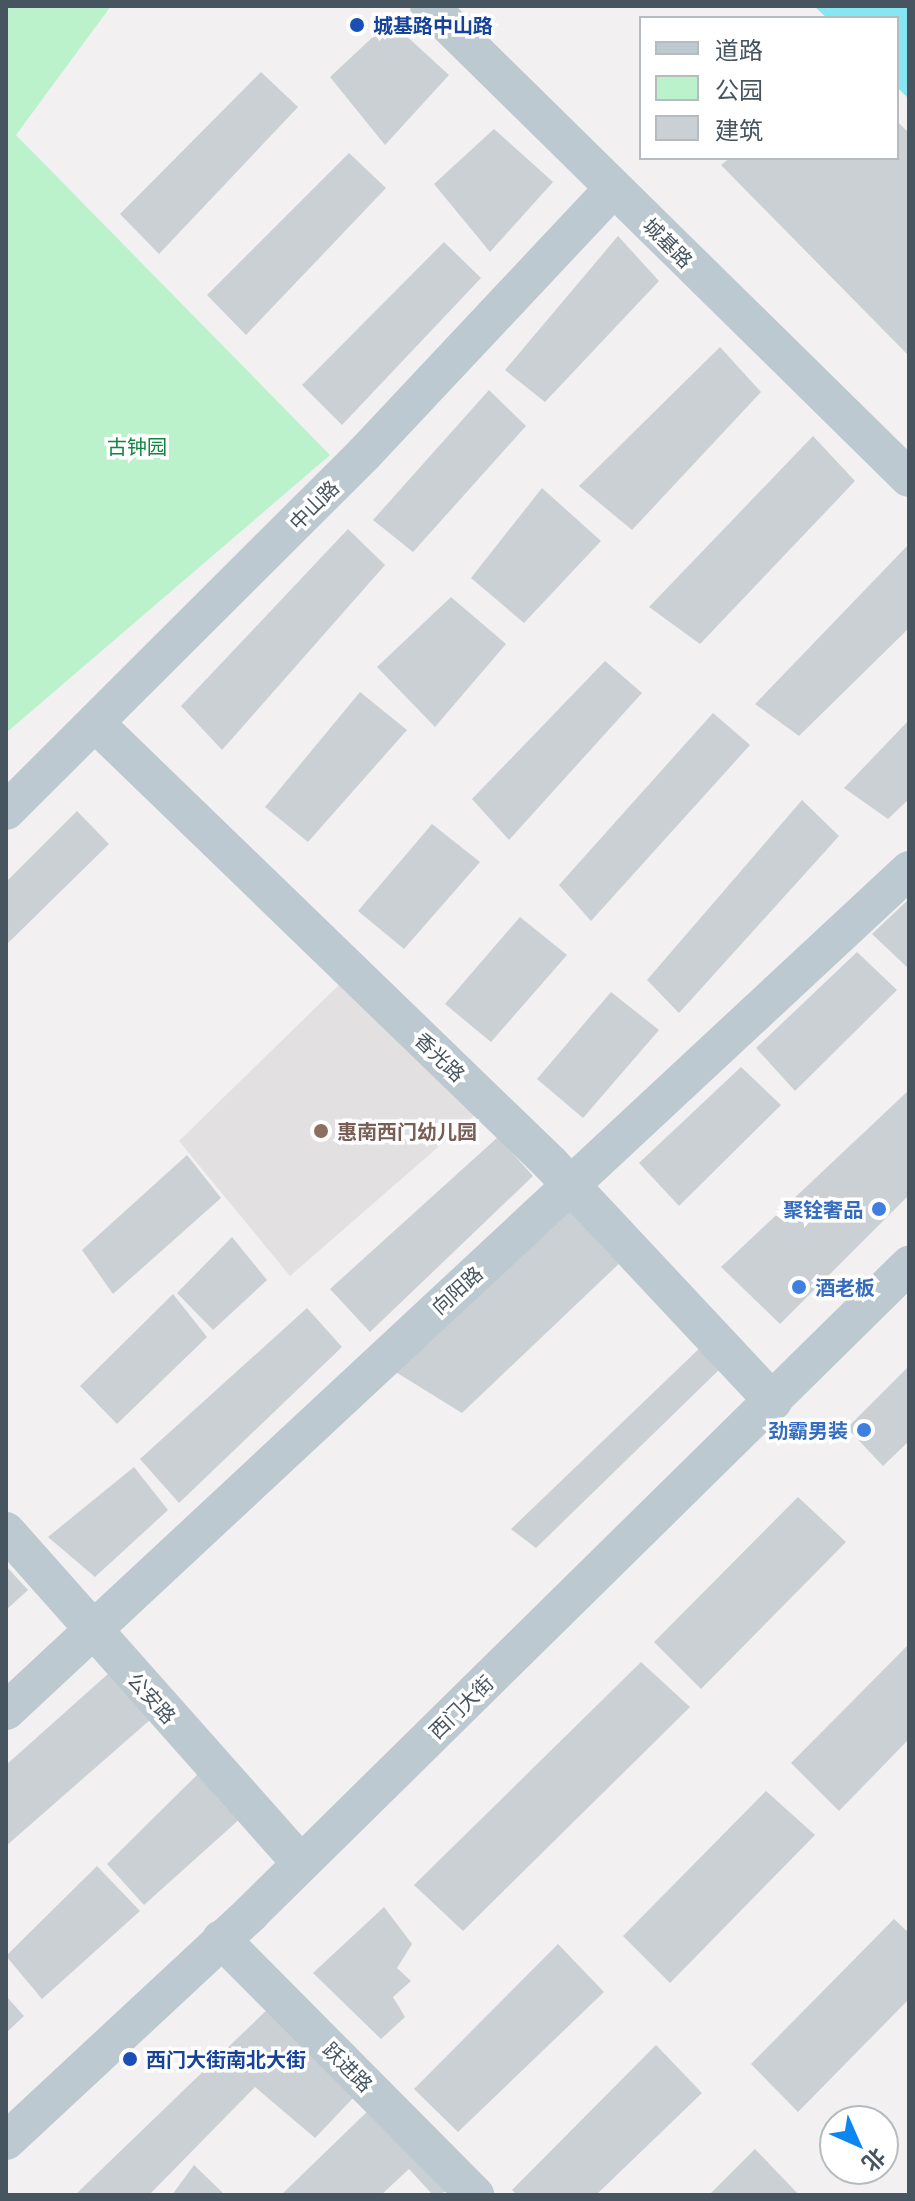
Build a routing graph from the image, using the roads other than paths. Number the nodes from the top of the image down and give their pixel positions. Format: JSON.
{"nodes":[{"id":1,"x":429,"y":6,"type":"edge"},
{"id":2,"x":613,"y":189,"type":"junction"},
{"id":3,"x":909,"y":478,"type":"edge"},
{"id":4,"x":95,"y":723,"type":"junction"},
{"id":5,"x":6,"y":811,"type":"edge"},
{"id":6,"x":909,"y":870,"type":"edge"},
{"id":7,"x":570,"y":1187,"type":"junction"},
{"id":8,"x":909,"y":1265,"type":"edge"},
{"id":9,"x":773,"y":1401,"type":"junction"},
{"id":10,"x":6,"y":1531,"type":"edge"},
{"id":11,"x":89,"y":1627,"type":"junction"},
{"id":12,"x":6,"y":1711,"type":"edge"},
{"id":13,"x":301,"y":1863,"type":"junction"},
{"id":14,"x":221,"y":1939,"type":"junction"},
{"id":15,"x":6,"y":2141,"type":"edge"},
{"id":16,"x":475,"y":2195,"type":"edge"}],
"edges":[{"from":1,"to":2,"type":"street","name":"城基路"},
{"from":2,"to":3,"type":"street","name":"城基路"},
{"from":2,"to":4,"type":"street","name":"中山路"},
{"from":4,"to":5,"type":"street","name":"中山路"},
{"from":4,"to":7,"type":"street","name":"香光路"},
{"from":6,"to":7,"type":"street","name":"向阳路"},
{"from":7,"to":9,"type":"street","name":"香光路"},
{"from":7,"to":11,"type":"street","name":"向阳路"},
{"from":8,"to":9,"type":"street","name":"西门大街"},
{"from":9,"to":13,"type":"street","name":"西门大街"},
{"from":10,"to":11,"type":"street","name":"公安路"},
{"from":11,"to":12,"type":"street","name":"向阳路"},
{"from":11,"to":13,"type":"street","name":"公安路"},
{"from":13,"to":14,"type":"street","name":"西门大街"},
{"from":14,"to":15,"type":"street","name":"西门大街"},
{"from":14,"to":16,"type":"street","name":"跃进路"}]}
